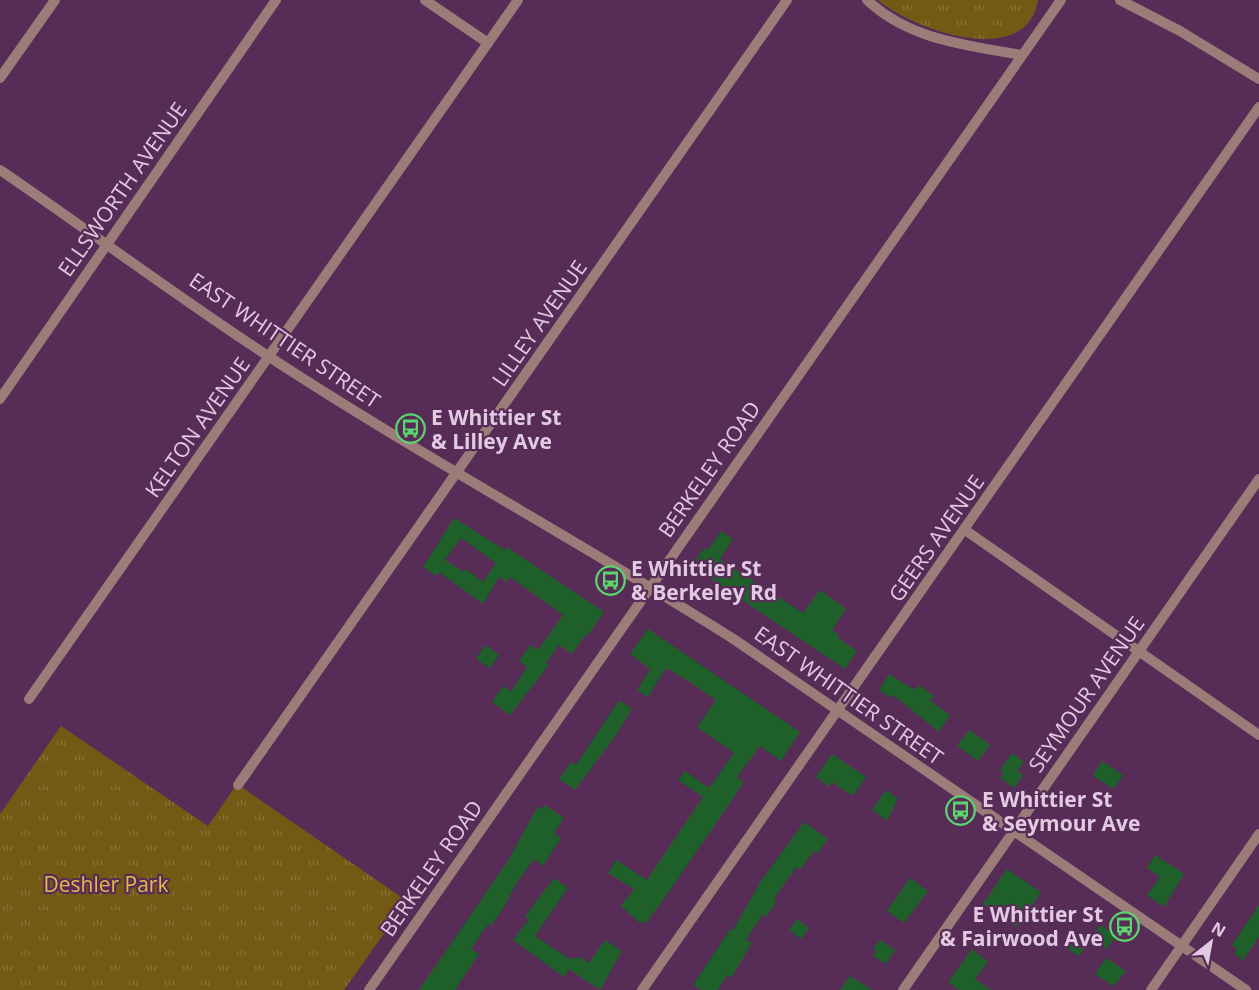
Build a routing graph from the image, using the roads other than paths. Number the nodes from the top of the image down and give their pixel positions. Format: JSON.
{"nodes":[{"id":1,"x":55,"y":0,"type":"edge"},
{"id":2,"x":276,"y":0,"type":"edge"},
{"id":3,"x":425,"y":0,"type":"edge"},
{"id":4,"x":518,"y":0,"type":"edge"},
{"id":5,"x":787,"y":0,"type":"edge"},
{"id":6,"x":867,"y":0,"type":"edge"},
{"id":7,"x":1061,"y":0,"type":"edge"},
{"id":8,"x":1120,"y":0,"type":"edge"},
{"id":9,"x":488,"y":43,"type":"junction"},
{"id":10,"x":1021,"y":55,"type":"junction"},
{"id":11,"x":0,"y":78,"type":"edge"},
{"id":12,"x":1259,"y":79,"type":"edge"},
{"id":13,"x":1259,"y":107,"type":"edge"},
{"id":14,"x":0,"y":170,"type":"edge"},
{"id":15,"x":108,"y":244,"type":"junction"},
{"id":16,"x":270,"y":357,"type":"junction"},
{"id":17,"x":0,"y":399,"type":"edge"},
{"id":18,"x":457,"y":475,"type":"junction"},
{"id":19,"x":1259,"y":479,"type":"edge"},
{"id":20,"x":965,"y":530,"type":"junction"},
{"id":21,"x":652,"y":587,"type":"junction"},
{"id":22,"x":1139,"y":651,"type":"junction"},
{"id":23,"x":29,"y":699,"type":"dead end"},
{"id":24,"x":840,"y":710,"type":"junction"},
{"id":25,"x":1259,"y":735,"type":"edge"},
{"id":26,"x":238,"y":786,"type":"dead end"},
{"id":27,"x":1014,"y":832,"type":"junction"},
{"id":28,"x":1259,"y":834,"type":"edge"},
{"id":29,"x":1182,"y":946,"type":"junction"},
{"id":30,"x":369,"y":990,"type":"edge"},
{"id":31,"x":642,"y":990,"type":"edge"},
{"id":32,"x":903,"y":990,"type":"edge"},
{"id":33,"x":1151,"y":990,"type":"edge"},
{"id":34,"x":1246,"y":990,"type":"edge"}],
"edges":[{"from":1,"to":11,"type":"street"},
{"from":2,"to":15,"type":"street","name":"ELLSWORTH AVENUE"},
{"from":3,"to":9,"type":"street"},
{"from":4,"to":9,"type":"street","name":"KELTON AVENUE"},
{"from":5,"to":18,"type":"street","name":"LILLEY AVENUE"},
{"from":6,"to":10,"type":"street"},
{"from":7,"to":10,"type":"street","name":"BERKELEY ROAD"},
{"from":8,"to":12,"type":"street"},
{"from":9,"to":16,"type":"street","name":"KELTON AVENUE"},
{"from":10,"to":21,"type":"street","name":"BERKELEY ROAD"},
{"from":13,"to":20,"type":"street","name":"GEERS AVENUE"},
{"from":14,"to":15,"type":"street","name":"EAST WHITTIER STREET"},
{"from":15,"to":16,"type":"street","name":"EAST WHITTIER STREET"},
{"from":15,"to":17,"type":"street","name":"ELLSWORTH AVENUE"},
{"from":16,"to":18,"type":"street","name":"EAST WHITTIER STREET"},
{"from":16,"to":23,"type":"street","name":"KELTON AVENUE"},
{"from":18,"to":21,"type":"street","name":"EAST WHITTIER STREET"},
{"from":18,"to":26,"type":"street","name":"LILLEY AVENUE"},
{"from":19,"to":22,"type":"street","name":"SEYMOUR AVENUE"},
{"from":20,"to":22,"type":"street"},
{"from":20,"to":24,"type":"street","name":"GEERS AVENUE"},
{"from":21,"to":24,"type":"street","name":"EAST WHITTIER STREET"},
{"from":21,"to":30,"type":"street","name":"BERKELEY ROAD"},
{"from":22,"to":25,"type":"street"},
{"from":22,"to":27,"type":"street","name":"SEYMOUR AVENUE"},
{"from":24,"to":27,"type":"street","name":"EAST WHITTIER STREET"},
{"from":24,"to":31,"type":"street","name":"GEERS AVENUE"},
{"from":27,"to":29,"type":"street","name":"EAST WHITTIER STREET"},
{"from":27,"to":32,"type":"street","name":"SEYMOUR AVENUE"},
{"from":28,"to":29,"type":"street"},
{"from":29,"to":33,"type":"street"},
{"from":29,"to":34,"type":"street","name":"EAST WHITTIER STREET"}]}
